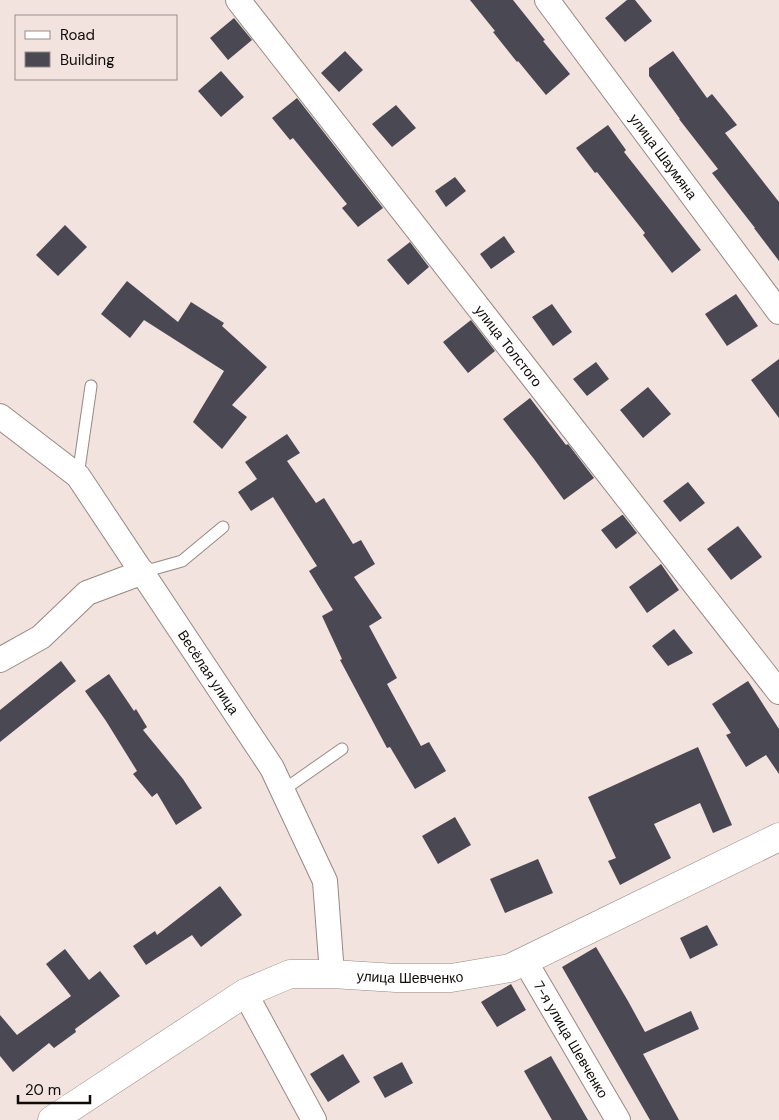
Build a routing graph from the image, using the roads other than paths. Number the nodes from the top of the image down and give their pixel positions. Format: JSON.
{"nodes":[{"id":1,"x":238,"y":0,"type":"edge"},
{"id":2,"x":547,"y":0,"type":"edge"},
{"id":3,"x":779,"y":312,"type":"edge"},
{"id":4,"x":91,"y":386,"type":"dead end"},
{"id":5,"x":0,"y":416,"type":"edge"},
{"id":6,"x":78,"y":476,"type":"junction"},
{"id":7,"x":223,"y":527,"type":"dead end"},
{"id":8,"x":143,"y":572,"type":"junction"},
{"id":9,"x":0,"y":660,"type":"edge"},
{"id":10,"x":779,"y":692,"type":"edge"},
{"id":11,"x":342,"y":749,"type":"dead end"},
{"id":12,"x":282,"y":791,"type":"junction"},
{"id":13,"x":777,"y":841,"type":"edge"},
{"id":14,"x":525,"y":961,"type":"junction"},
{"id":15,"x":332,"y":974,"type":"junction"},
{"id":16,"x":245,"y":993,"type":"junction"},
{"id":17,"x":52,"y":1120,"type":"edge"},
{"id":18,"x":314,"y":1120,"type":"edge"},
{"id":19,"x":618,"y":1120,"type":"edge"}],
"edges":[{"from":1,"to":10,"type":"street","name":"улица Толстого"},
{"from":2,"to":3,"type":"street","name":"улица Шаумяна"},
{"from":4,"to":6,"type":"lane"},
{"from":5,"to":6,"type":"street","name":"Весёлая улица"},
{"from":6,"to":8,"type":"street","name":"Весёлая улица"},
{"from":7,"to":8,"type":"lane"},
{"from":8,"to":9,"type":"street"},
{"from":8,"to":12,"type":"street","name":"Весёлая улица"},
{"from":11,"to":12,"type":"lane"},
{"from":12,"to":15,"type":"street","name":"Весёлая улица"},
{"from":13,"to":14,"type":"main road","name":"улица Шевченко"},
{"from":14,"to":15,"type":"main road","name":"улица Шевченко"},
{"from":14,"to":19,"type":"street","name":"7-я улица Шевченко"},
{"from":15,"to":16,"type":"main road","name":"улица Шевченко"},
{"from":16,"to":17,"type":"main road","name":"улица Шевченко"},
{"from":16,"to":18,"type":"street"}]}
